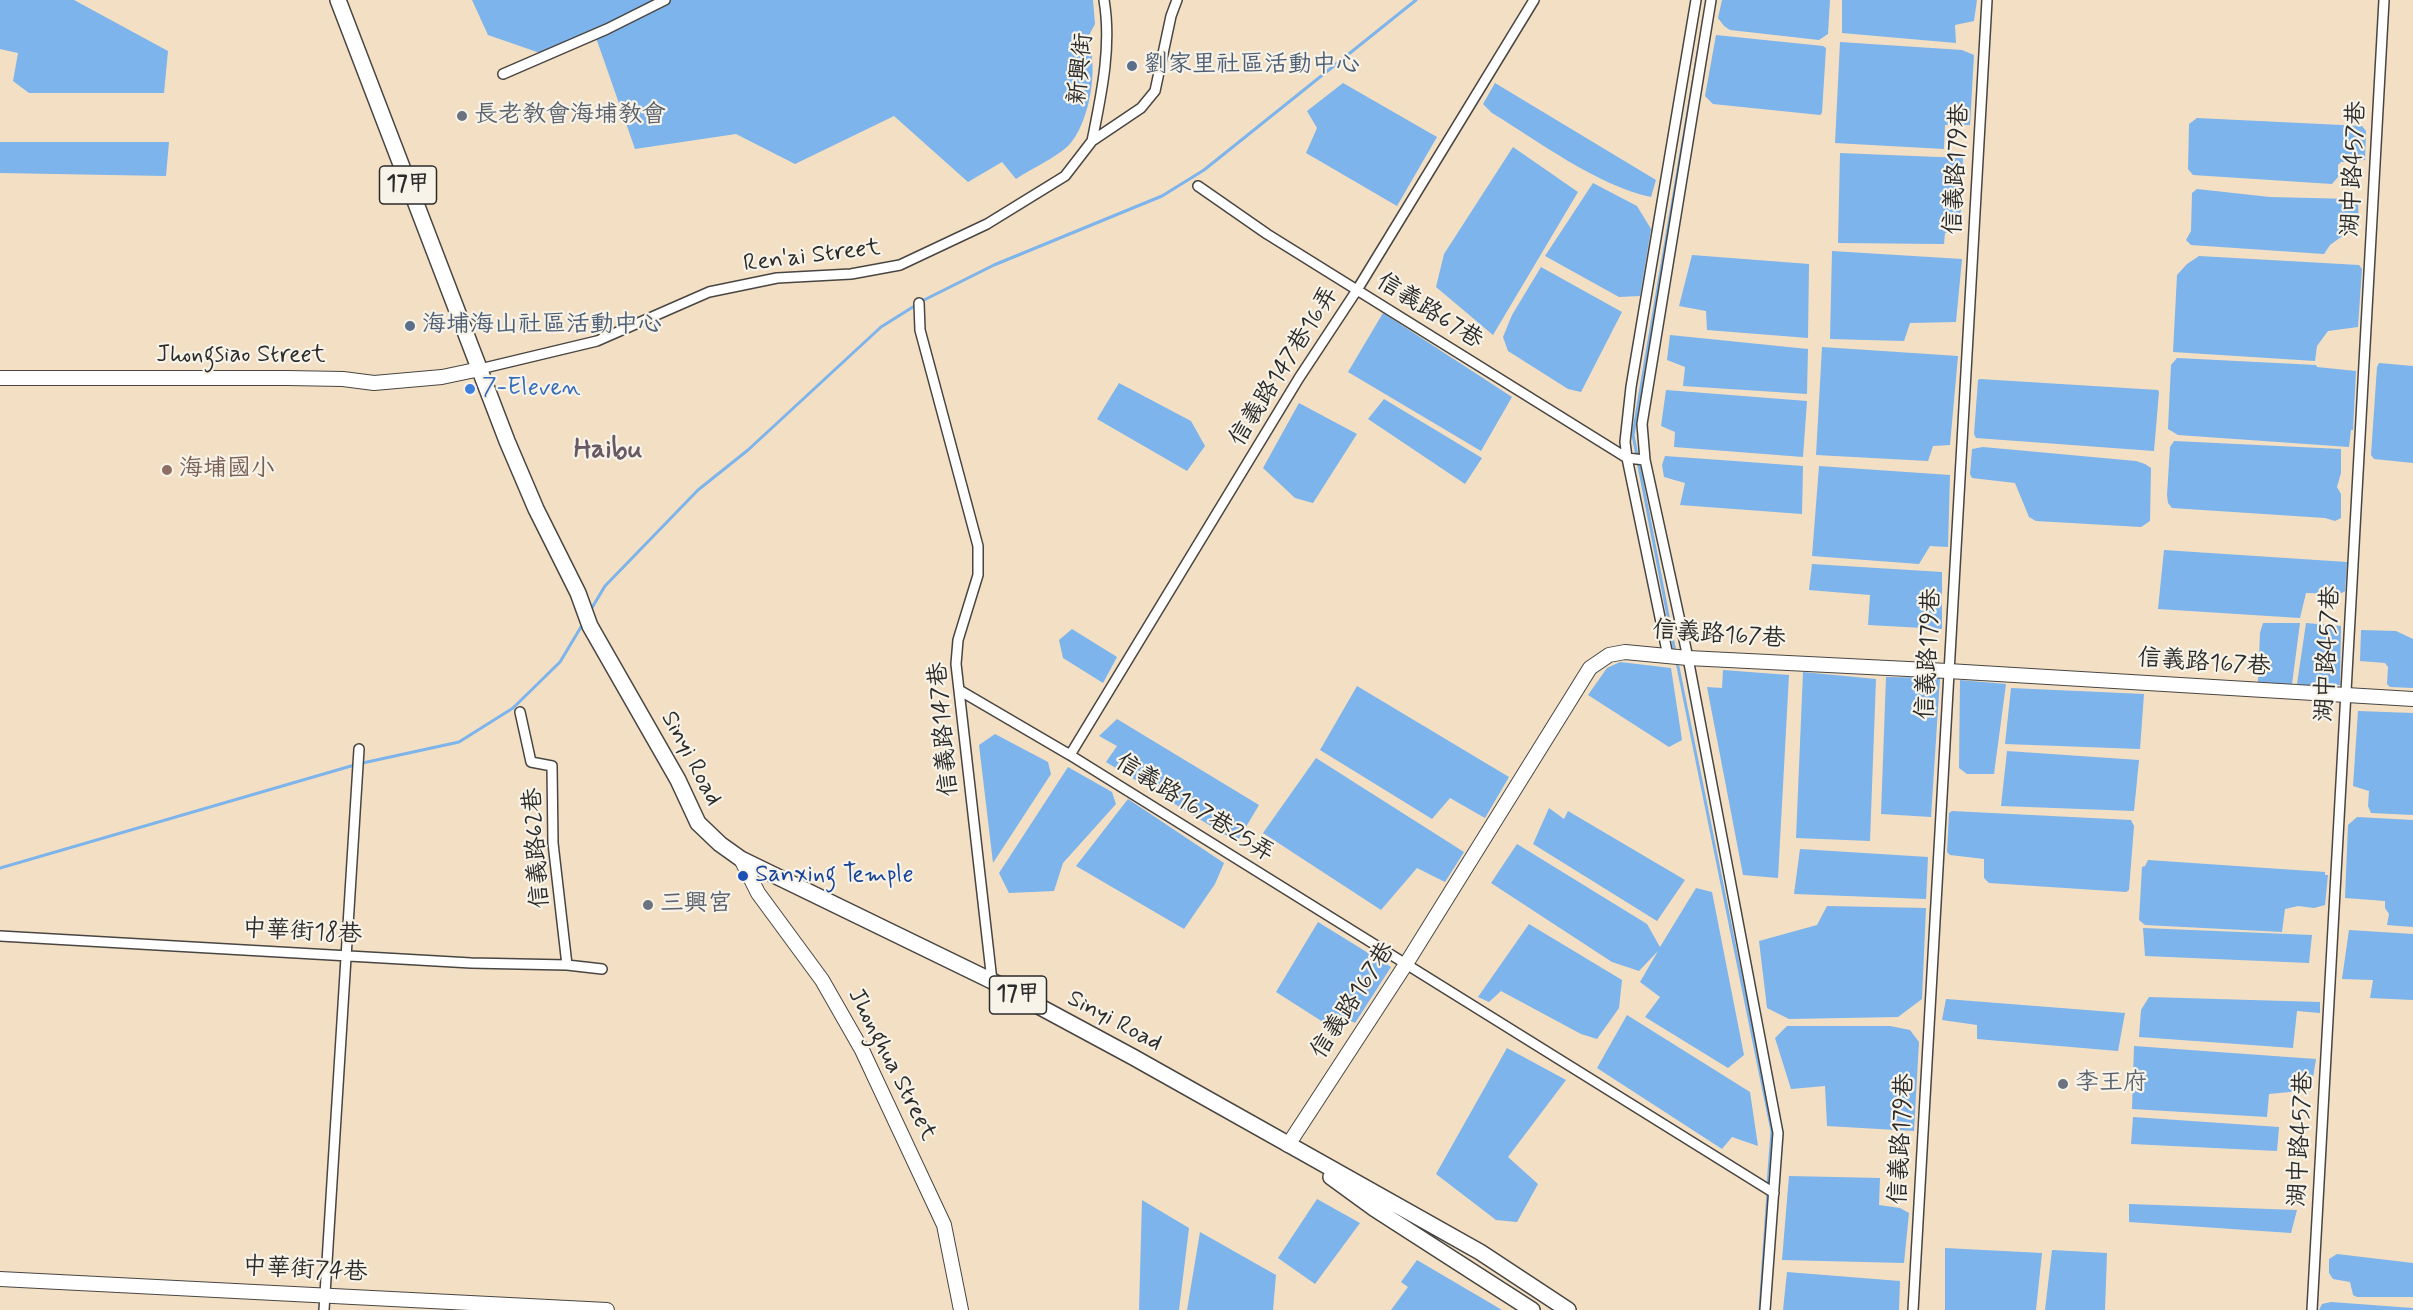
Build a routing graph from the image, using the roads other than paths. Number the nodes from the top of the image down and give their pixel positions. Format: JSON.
{"nodes":[{"id":1,"x":338,"y":0,"type":"edge"},
{"id":2,"x":665,"y":0,"type":"edge"},
{"id":3,"x":1104,"y":0,"type":"edge"},
{"id":4,"x":1177,"y":0,"type":"edge"},
{"id":5,"x":1534,"y":0,"type":"edge"},
{"id":6,"x":1695,"y":0,"type":"edge"},
{"id":7,"x":1711,"y":0,"type":"edge"},
{"id":8,"x":1987,"y":0,"type":"edge"},
{"id":9,"x":2384,"y":0,"type":"edge"},
{"id":10,"x":503,"y":74,"type":"dead end"},
{"id":11,"x":1092,"y":141,"type":"junction"},
{"id":12,"x":1198,"y":186,"type":"dead end"},
{"id":13,"x":1357,"y":290,"type":"junction"},
{"id":14,"x":919,"y":303,"type":"dead end"},
{"id":15,"x":480,"y":369,"type":"junction"},
{"id":16,"x":0,"y":378,"type":"edge"},
{"id":17,"x":1626,"y":458,"type":"junction"},
{"id":18,"x":1645,"y":460,"type":"junction"},
{"id":19,"x":1669,"y":656,"type":"junction"},
{"id":20,"x":1687,"y":658,"type":"junction"},
{"id":21,"x":1948,"y":671,"type":"junction"},
{"id":22,"x":959,"y":690,"type":"junction"},
{"id":23,"x":2347,"y":695,"type":"junction"},
{"id":24,"x":2413,"y":699,"type":"edge"},
{"id":25,"x":520,"y":712,"type":"dead end"},
{"id":26,"x":359,"y":752,"type":"dead end"},
{"id":27,"x":1070,"y":755,"type":"junction"},
{"id":28,"x":741,"y":859,"type":"junction"},
{"id":29,"x":0,"y":936,"type":"edge"},
{"id":30,"x":346,"y":955,"type":"junction"},
{"id":31,"x":1406,"y":964,"type":"junction"},
{"id":32,"x":567,"y":966,"type":"junction"},
{"id":33,"x":602,"y":969,"type":"dead end"},
{"id":34,"x":992,"y":981,"type":"junction"},
{"id":35,"x":1288,"y":1145,"type":"junction"},
{"id":36,"x":1774,"y":1193,"type":"junction"},
{"id":37,"x":0,"y":1279,"type":"edge"},
{"id":38,"x":325,"y":1294,"type":"junction"},
{"id":39,"x":324,"y":1310,"type":"edge"},
{"id":40,"x":608,"y":1310,"type":"edge"},
{"id":41,"x":961,"y":1310,"type":"edge"},
{"id":42,"x":1532,"y":1310,"type":"edge"},
{"id":43,"x":1568,"y":1310,"type":"edge"},
{"id":44,"x":1765,"y":1310,"type":"edge"},
{"id":45,"x":1912,"y":1310,"type":"edge"},
{"id":46,"x":2312,"y":1310,"type":"edge"}],
"edges":[{"from":1,"to":15,"type":"main road","number":"17甲"},
{"from":2,"to":10,"type":"street"},
{"from":3,"to":11,"type":"street","name":"新興街"},
{"from":4,"to":11,"type":"street","name":"Ren'ai Street"},
{"from":5,"to":13,"type":"street","name":"信義路147巷16弄"},
{"from":6,"to":17,"type":"street"},
{"from":7,"to":18,"type":"street"},
{"from":8,"to":21,"type":"street","name":"信義路179巷"},
{"from":9,"to":23,"type":"street","name":"湖中路457巷"},
{"from":11,"to":15,"type":"street","name":"Ren'ai Street"},
{"from":12,"to":13,"type":"street","name":"信義路67巷"},
{"from":13,"to":17,"type":"street","name":"信義路67巷"},
{"from":13,"to":27,"type":"street","name":"信義路147巷16弄"},
{"from":14,"to":22,"type":"street","name":"信義路147巷"},
{"from":15,"to":16,"type":"street","name":"Jhongsiao Street"},
{"from":15,"to":28,"type":"main road","name":"Sinyi Road","number":"17甲"},
{"from":17,"to":18,"type":"street","name":"信義路67巷"},
{"from":17,"to":19,"type":"street"},
{"from":18,"to":20,"type":"street"},
{"from":19,"to":20,"type":"street","name":"信義路167巷"},
{"from":19,"to":31,"type":"street","name":"信義路167巷"},
{"from":20,"to":21,"type":"street","name":"信義路167巷"},
{"from":20,"to":36,"type":"street"},
{"from":21,"to":23,"type":"street","name":"信義路167巷"},
{"from":21,"to":45,"type":"street","name":"信義路179巷"},
{"from":22,"to":27,"type":"street","name":"信義路167巷25弄"},
{"from":22,"to":34,"type":"street","name":"信義路147巷"},
{"from":23,"to":24,"type":"street","name":"信義路167巷"},
{"from":23,"to":46,"type":"street","name":"湖中路457巷"},
{"from":25,"to":32,"type":"street","name":"信義路62巷"},
{"from":26,"to":30,"type":"street"},
{"from":27,"to":31,"type":"street","name":"信義路167巷25弄"},
{"from":28,"to":34,"type":"main road","name":"Sinyi Road","number":"17甲"},
{"from":28,"to":41,"type":"street","name":"Jhonghua Street"},
{"from":29,"to":30,"type":"street","name":"中華街18巷"},
{"from":30,"to":32,"type":"street","name":"中華街18巷"},
{"from":30,"to":38,"type":"street"},
{"from":31,"to":35,"type":"street","name":"信義路167巷"},
{"from":31,"to":36,"type":"street","name":"信義路167巷25弄"},
{"from":32,"to":33,"type":"street","name":"中華街18巷"},
{"from":34,"to":35,"type":"main road","name":"Sinyi Road","number":"17甲"},
{"from":35,"to":42,"type":"main road","name":"Sinyi Road","number":"17甲"},
{"from":35,"to":43,"type":"main road","name":"Sinyi Road","number":"17甲"},
{"from":36,"to":44,"type":"street"},
{"from":37,"to":38,"type":"street","name":"中華街74巷"},
{"from":38,"to":39,"type":"street"},
{"from":38,"to":40,"type":"street","name":"中華街74巷"}]}
